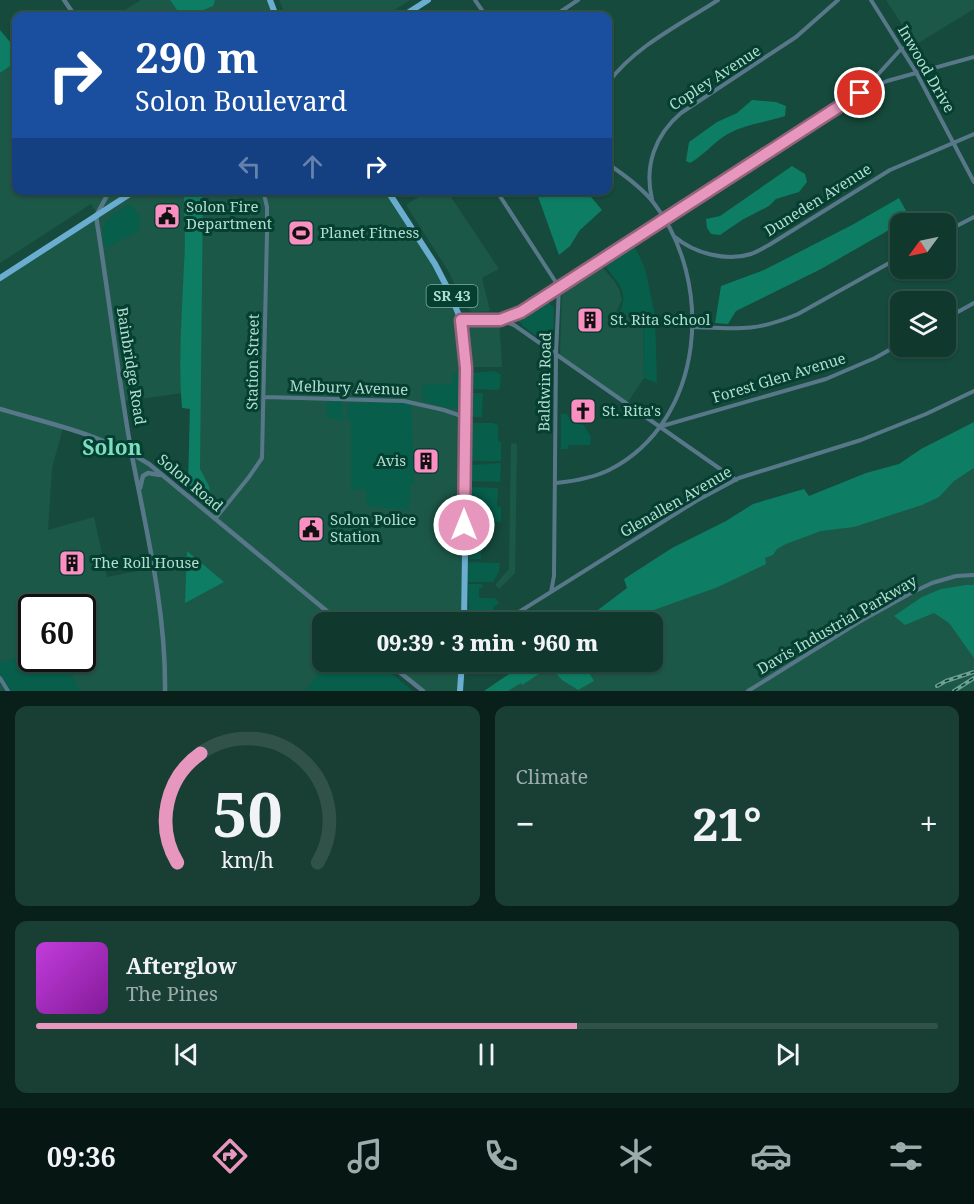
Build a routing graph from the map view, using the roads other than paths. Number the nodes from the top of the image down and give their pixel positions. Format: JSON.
{"nodes":[{"id":1,"x":428,"y":0,"type":"edge"},
{"id":2,"x":578,"y":0,"type":"edge"},
{"id":3,"x":718,"y":0,"type":"edge"},
{"id":4,"x":838,"y":0,"type":"edge"},
{"id":5,"x":871,"y":0,"type":"edge"},
{"id":6,"x":409,"y":12,"type":"edge"},
{"id":7,"x":560,"y":12,"type":"edge"},
{"id":8,"x":902,"y":48,"type":"junction"},
{"id":9,"x":974,"y":57,"type":"edge"},
{"id":10,"x":916,"y":72,"type":"junction"},
{"id":11,"x":612,"y":77,"type":"edge"},
{"id":12,"x":860,"y":93,"type":"junction"},
{"id":13,"x":974,"y":134,"type":"edge"},
{"id":14,"x":954,"y":142,"type":"junction"},
{"id":15,"x":612,"y":167,"type":"edge"},
{"id":16,"x":974,"y":183,"type":"edge"},
{"id":17,"x":107,"y":195,"type":"edge"},
{"id":18,"x":128,"y":195,"type":"edge"},
{"id":19,"x":264,"y":195,"type":"edge"},
{"id":20,"x":390,"y":195,"type":"edge"},
{"id":21,"x":499,"y":195,"type":"edge"},
{"id":22,"x":652,"y":201,"type":"junction"},
{"id":23,"x":96,"y":216,"type":"junction"},
{"id":24,"x":974,"y":217,"type":"edge"},
{"id":25,"x":664,"y":220,"type":"junction"},
{"id":26,"x":956,"y":226,"type":"edge"},
{"id":27,"x":673,"y":236,"type":"junction"},
{"id":28,"x":890,"y":263,"type":"edge"},
{"id":29,"x":0,"y":278,"type":"edge"},
{"id":30,"x":559,"y":287,"type":"junction"},
{"id":31,"x":974,"y":303,"type":"edge"},
{"id":32,"x":956,"y":313,"type":"edge"},
{"id":33,"x":461,"y":320,"type":"junction"},
{"id":34,"x":500,"y":320,"type":"junction"},
{"id":35,"x":693,"y":327,"type":"junction"},
{"id":36,"x":890,"y":350,"type":"edge"},
{"id":37,"x":556,"y":354,"type":"junction"},
{"id":38,"x":974,"y":391,"type":"edge"},
{"id":39,"x":265,"y":397,"type":"junction"},
{"id":40,"x":0,"y":409,"type":"edge"},
{"id":41,"x":467,"y":418,"type":"junction"},
{"id":42,"x":661,"y":427,"type":"junction"},
{"id":43,"x":132,"y":453,"type":"junction"},
{"id":44,"x":162,"y":476,"type":"junction"},
{"id":45,"x":736,"y":480,"type":"junction"},
{"id":46,"x":556,"y":483,"type":"junction"},
{"id":47,"x":140,"y":496,"type":"junction"},
{"id":48,"x":215,"y":519,"type":"junction"},
{"id":49,"x":974,"y":575,"type":"edge"},
{"id":50,"x":551,"y":592,"type":"junction"},
{"id":51,"x":328,"y":612,"type":"edge"},
{"id":52,"x":464,"y":612,"type":"edge"},
{"id":53,"x":519,"y":612,"type":"edge"},
{"id":54,"x":399,"y":672,"type":"edge"},
{"id":55,"x":461,"y":672,"type":"edge"},
{"id":56,"x":0,"y":678,"type":"edge"},
{"id":57,"x":8,"y":691,"type":"edge"},
{"id":58,"x":165,"y":691,"type":"edge"},
{"id":59,"x":423,"y":691,"type":"edge"},
{"id":60,"x":460,"y":691,"type":"edge"},
{"id":61,"x":748,"y":691,"type":"edge"}],
"edges":[{"from":1,"to":6,"type":"main road"},
{"from":2,"to":7,"type":"street"},
{"from":3,"to":11,"type":"street"},
{"from":4,"to":22,"type":"street","name":"Copley Avenue"},
{"from":5,"to":8,"type":"street","name":"Inwood Drive"},
{"from":8,"to":10,"type":"street","name":"Inwood Drive"},
{"from":8,"to":12,"type":"street"},
{"from":9,"to":10,"type":"street"},
{"from":10,"to":12,"type":"street"},
{"from":10,"to":14,"type":"street","name":"Inwood Drive"},
{"from":12,"to":25,"type":"street"},
{"from":13,"to":14,"type":"street","name":"Duneden Avenue"},
{"from":14,"to":16,"type":"street","name":"Inwood Drive"},
{"from":14,"to":27,"type":"street","name":"Duneden Avenue"},
{"from":15,"to":22,"type":"street"},
{"from":17,"to":23,"type":"street"},
{"from":18,"to":23,"type":"main road"},
{"from":19,"to":39,"type":"street","name":"Station Street"},
{"from":20,"to":33,"type":"main road","number":"SR 43"},
{"from":21,"to":30,"type":"street"},
{"from":22,"to":25,"type":"street"},
{"from":23,"to":29,"type":"main road"},
{"from":23,"to":43,"type":"street","name":"Bainbridge Road"},
{"from":24,"to":26,"type":"street"},
{"from":25,"to":27,"type":"street"},
{"from":25,"to":30,"type":"street"},
{"from":27,"to":35,"type":"street"},
{"from":28,"to":35,"type":"street"},
{"from":30,"to":34,"type":"street"},
{"from":30,"to":37,"type":"street","name":"Baldwin Road"},
{"from":31,"to":32,"type":"street"},
{"from":33,"to":34,"type":"street"},
{"from":33,"to":41,"type":"main road","number":"SR 43"},
{"from":34,"to":37,"type":"street"},
{"from":35,"to":42,"type":"street"},
{"from":36,"to":42,"type":"street","name":"Forest Glen Avenue"},
{"from":37,"to":42,"type":"street"},
{"from":37,"to":46,"type":"street","name":"Baldwin Road"},
{"from":38,"to":45,"type":"street","name":"Glenallen Avenue"},
{"from":39,"to":41,"type":"street","name":"Melbury Avenue"},
{"from":39,"to":48,"type":"street","name":"Station Street"},
{"from":40,"to":43,"type":"street","name":"Solon Road"},
{"from":41,"to":52,"type":"main road","number":"SR 43"},
{"from":42,"to":45,"type":"street"},
{"from":42,"to":46,"type":"street"},
{"from":43,"to":44,"type":"street","name":"Solon Road"},
{"from":43,"to":47,"type":"street","name":"Bainbridge Road"},
{"from":44,"to":47,"type":"street"},
{"from":44,"to":48,"type":"street","name":"Solon Road"},
{"from":45,"to":50,"type":"street","name":"Glenallen Avenue"},
{"from":46,"to":50,"type":"street","name":"Baldwin Road"},
{"from":47,"to":58,"type":"street","name":"Bainbridge Road"},
{"from":48,"to":51,"type":"street","name":"Solon Road"},
{"from":49,"to":61,"type":"street","name":"Davis Industrial Parkway"},
{"from":50,"to":53,"type":"street","name":"Glenallen Avenue"},
{"from":54,"to":59,"type":"street"},
{"from":55,"to":60,"type":"main road"},
{"from":56,"to":57,"type":"street"}]}
